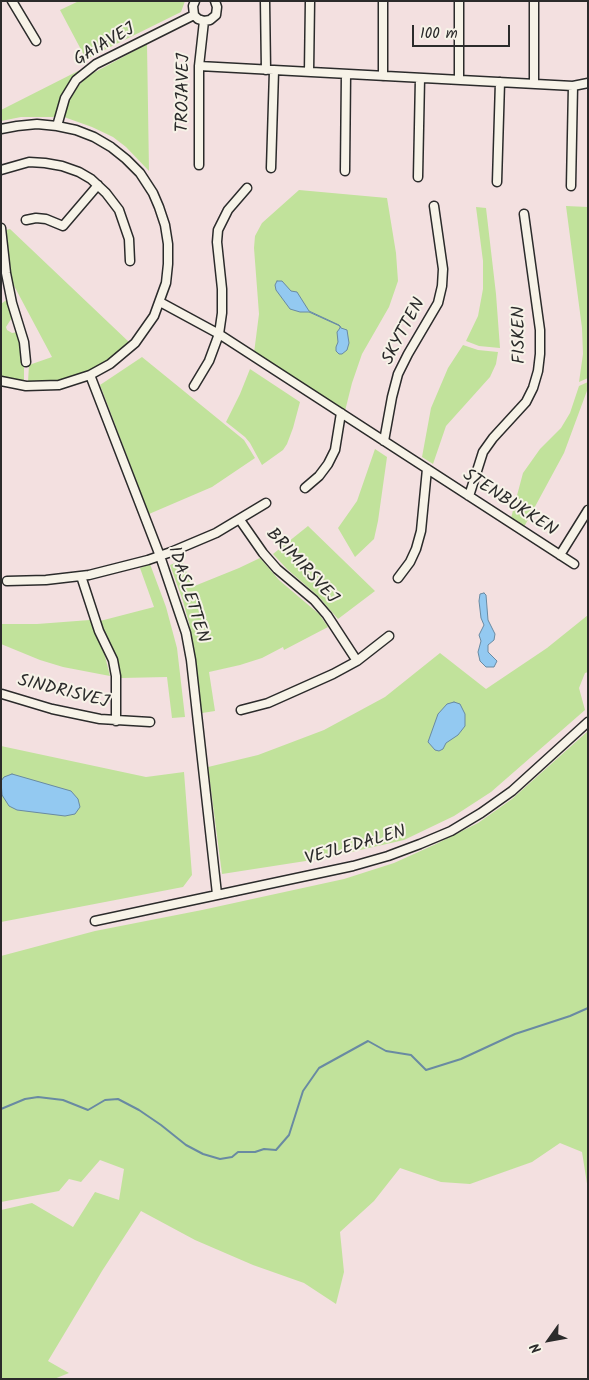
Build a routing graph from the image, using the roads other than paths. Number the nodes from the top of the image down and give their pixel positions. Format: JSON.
{"nodes":[{"id":1,"x":12,"y":1,"type":"edge"},
{"id":2,"x":195,"y":1,"type":"edge"},
{"id":3,"x":215,"y":1,"type":"edge"},
{"id":4,"x":265,"y":1,"type":"edge"},
{"id":5,"x":310,"y":1,"type":"edge"},
{"id":6,"x":383,"y":1,"type":"edge"},
{"id":7,"x":459,"y":1,"type":"edge"},
{"id":8,"x":534,"y":1,"type":"edge"},
{"id":9,"x":194,"y":15,"type":"junction"},
{"id":10,"x":204,"y":22,"type":"junction"},
{"id":11,"x":36,"y":41,"type":"dead end"},
{"id":12,"x":199,"y":66,"type":"junction"},
{"id":13,"x":270,"y":70,"type":"junction"},
{"id":14,"x":309,"y":72,"type":"junction"},
{"id":15,"x":346,"y":74,"type":"junction"},
{"id":16,"x":383,"y":76,"type":"junction"},
{"id":17,"x":420,"y":78,"type":"junction"},
{"id":18,"x":459,"y":80,"type":"junction"},
{"id":19,"x":500,"y":82,"type":"junction"},
{"id":20,"x":588,"y":83,"type":"edge"},
{"id":21,"x":534,"y":84,"type":"junction"},
{"id":22,"x":573,"y":86,"type":"junction"},
{"id":23,"x":57,"y":126,"type":"junction"},
{"id":24,"x":1,"y":129,"type":"edge"},
{"id":25,"x":199,"y":165,"type":"dead end"},
{"id":26,"x":271,"y":168,"type":"dead end"},
{"id":27,"x":1,"y":170,"type":"edge"},
{"id":28,"x":345,"y":171,"type":"dead end"},
{"id":29,"x":418,"y":177,"type":"dead end"},
{"id":30,"x":497,"y":182,"type":"dead end"},
{"id":31,"x":98,"y":186,"type":"junction"},
{"id":32,"x":571,"y":186,"type":"dead end"},
{"id":33,"x":247,"y":188,"type":"dead end"},
{"id":34,"x":434,"y":206,"type":"dead end"},
{"id":35,"x":524,"y":214,"type":"dead end"},
{"id":36,"x":26,"y":220,"type":"dead end"},
{"id":37,"x":1,"y":228,"type":"edge"},
{"id":38,"x":130,"y":261,"type":"dead end"},
{"id":39,"x":160,"y":302,"type":"junction"},
{"id":40,"x":219,"y":334,"type":"junction"},
{"id":41,"x":26,"y":362,"type":"dead end"},
{"id":42,"x":90,"y":375,"type":"junction"},
{"id":43,"x":1,"y":381,"type":"edge"},
{"id":44,"x":194,"y":386,"type":"dead end"},
{"id":45,"x":341,"y":413,"type":"junction"},
{"id":46,"x":384,"y":441,"type":"junction"},
{"id":47,"x":427,"y":469,"type":"junction"},
{"id":48,"x":305,"y":488,"type":"dead end"},
{"id":49,"x":469,"y":496,"type":"junction"},
{"id":50,"x":266,"y":503,"type":"dead end"},
{"id":51,"x":588,"y":510,"type":"edge"},
{"id":52,"x":240,"y":520,"type":"junction"},
{"id":53,"x":560,"y":555,"type":"junction"},
{"id":54,"x":160,"y":556,"type":"junction"},
{"id":55,"x":574,"y":564,"type":"dead end"},
{"id":56,"x":81,"y":576,"type":"junction"},
{"id":57,"x":398,"y":578,"type":"dead end"},
{"id":58,"x":7,"y":580,"type":"dead end"},
{"id":59,"x":389,"y":636,"type":"dead end"},
{"id":60,"x":357,"y":661,"type":"junction"},
{"id":61,"x":2,"y":694,"type":"dead end"},
{"id":62,"x":242,"y":710,"type":"dead end"},
{"id":63,"x":116,"y":721,"type":"junction"},
{"id":64,"x":150,"y":722,"type":"dead end"},
{"id":65,"x":588,"y":722,"type":"edge"},
{"id":66,"x":217,"y":894,"type":"junction"},
{"id":67,"x":95,"y":921,"type":"dead end"}],
"edges":[{"from":1,"to":11,"type":"street"},
{"from":2,"to":9,"type":"street"},
{"from":3,"to":10,"type":"street"},
{"from":4,"to":13,"type":"street"},
{"from":5,"to":14,"type":"street"},
{"from":6,"to":16,"type":"street"},
{"from":7,"to":18,"type":"street"},
{"from":8,"to":21,"type":"street"},
{"from":9,"to":10,"type":"street"},
{"from":9,"to":23,"type":"street","name":"GAIAVEJ"},
{"from":10,"to":12,"type":"street","name":"TROJAVEJ"},
{"from":12,"to":13,"type":"street"},
{"from":12,"to":25,"type":"street","name":"TROJAVEJ"},
{"from":13,"to":14,"type":"street"},
{"from":13,"to":26,"type":"street"},
{"from":14,"to":15,"type":"street"},
{"from":15,"to":16,"type":"street"},
{"from":15,"to":28,"type":"street"},
{"from":16,"to":17,"type":"street"},
{"from":17,"to":18,"type":"street"},
{"from":17,"to":29,"type":"street"},
{"from":18,"to":19,"type":"street"},
{"from":19,"to":21,"type":"street"},
{"from":19,"to":30,"type":"street"},
{"from":20,"to":22,"type":"street"},
{"from":21,"to":22,"type":"street"},
{"from":22,"to":32,"type":"street"},
{"from":23,"to":24,"type":"street"},
{"from":23,"to":39,"type":"street"},
{"from":27,"to":31,"type":"street"},
{"from":31,"to":36,"type":"street"},
{"from":31,"to":38,"type":"street"},
{"from":33,"to":40,"type":"street"},
{"from":34,"to":46,"type":"street","name":"SKYTTEN"},
{"from":35,"to":49,"type":"street","name":"FISKEN"},
{"from":37,"to":41,"type":"street"},
{"from":39,"to":40,"type":"street","name":"STENBUKKEN"},
{"from":39,"to":42,"type":"street"},
{"from":40,"to":44,"type":"street"},
{"from":40,"to":45,"type":"street","name":"STENBUKKEN"},
{"from":42,"to":43,"type":"street"},
{"from":42,"to":54,"type":"street","name":"IDASLETTEN"},
{"from":45,"to":46,"type":"street","name":"STENBUKKEN"},
{"from":45,"to":48,"type":"street"},
{"from":46,"to":47,"type":"street","name":"STENBUKKEN"},
{"from":47,"to":49,"type":"street","name":"STENBUKKEN"},
{"from":47,"to":57,"type":"street"},
{"from":49,"to":53,"type":"street","name":"STENBUKKEN"},
{"from":50,"to":52,"type":"street","name":"BRIMIRSVEJ"},
{"from":51,"to":53,"type":"street"},
{"from":52,"to":54,"type":"street","name":"BRIMIRSVEJ"},
{"from":52,"to":60,"type":"street","name":"BRIMIRSVEJ"},
{"from":53,"to":55,"type":"street","name":"STENBUKKEN"},
{"from":54,"to":56,"type":"street"},
{"from":54,"to":66,"type":"street","name":"IDASLETTEN"},
{"from":56,"to":58,"type":"street"},
{"from":56,"to":63,"type":"street","name":"SINDRISVEJ"},
{"from":59,"to":60,"type":"street"},
{"from":60,"to":62,"type":"street"},
{"from":61,"to":63,"type":"street","name":"SINDRISVEJ"},
{"from":63,"to":64,"type":"street","name":"SINDRISVEJ"},
{"from":65,"to":66,"type":"street","name":"VEJLEDALEN"},
{"from":66,"to":67,"type":"street","name":"VEJLEDALEN"}]}
